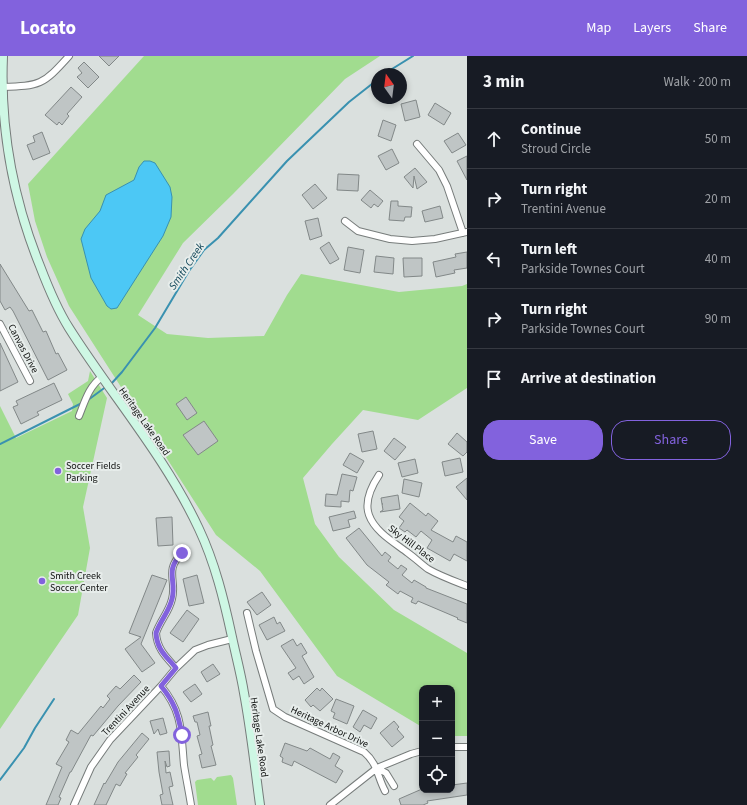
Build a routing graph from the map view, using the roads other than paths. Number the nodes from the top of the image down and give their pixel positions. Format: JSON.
{"nodes":[{"id":1,"x":3,"y":56,"type":"edge"},
{"id":2,"x":69,"y":56,"type":"edge"},
{"id":3,"x":2,"y":88,"type":"junction"},
{"id":4,"x":417,"y":144,"type":"dead end"},
{"id":5,"x":3,"y":145,"type":"edge"},
{"id":6,"x":345,"y":221,"type":"dead end"},
{"id":7,"x":465,"y":232,"type":"edge"},
{"id":8,"x":0,"y":324,"type":"edge"},
{"id":9,"x":102,"y":377,"type":"junction"},
{"id":10,"x":30,"y":382,"type":"dead end"},
{"id":11,"x":79,"y":416,"type":"dead end"},
{"id":12,"x":379,"y":475,"type":"dead end"},
{"id":13,"x":182,"y":553,"type":"dead end"},
{"id":14,"x":467,"y":586,"type":"edge"},
{"id":15,"x":246,"y":613,"type":"dead end"},
{"id":16,"x":232,"y":638,"type":"junction"},
{"id":17,"x":176,"y":668,"type":"junction"},
{"id":18,"x":161,"y":686,"type":"junction"},
{"id":19,"x":455,"y":747,"type":"edge"},
{"id":20,"x":467,"y":747,"type":"edge"},
{"id":21,"x":419,"y":752,"type":"edge"},
{"id":22,"x":377,"y":768,"type":"junction"},
{"id":23,"x":394,"y":786,"type":"dead end"},
{"id":24,"x":385,"y":791,"type":"dead end"},
{"id":25,"x":74,"y":805,"type":"edge"},
{"id":26,"x":191,"y":805,"type":"edge"},
{"id":27,"x":260,"y":805,"type":"edge"},
{"id":28,"x":330,"y":805,"type":"edge"}],
"edges":[{"from":1,"to":3,"type":"main road","name":"Heritage Lake Road"},
{"from":2,"to":3,"type":"street"},
{"from":3,"to":5,"type":"main road","name":"Heritage Lake Road"},
{"from":4,"to":7,"type":"street"},
{"from":5,"to":9,"type":"main road","name":"Heritage Lake Road"},
{"from":6,"to":7,"type":"street"},
{"from":8,"to":10,"type":"street","name":"Canvas Drive"},
{"from":9,"to":11,"type":"street"},
{"from":9,"to":16,"type":"main road","name":"Heritage Lake Road"},
{"from":12,"to":14,"type":"street","name":"Sky Hill Place"},
{"from":13,"to":17,"type":"street"},
{"from":15,"to":22,"type":"street","name":"Heritage Arbor Drive"},
{"from":16,"to":17,"type":"street","name":"Trentini Avenue"},
{"from":16,"to":27,"type":"main road","name":"Heritage Lake Road"},
{"from":17,"to":18,"type":"street","name":"Trentini Avenue"},
{"from":18,"to":25,"type":"street","name":"Trentini Avenue"},
{"from":18,"to":26,"type":"street"},
{"from":19,"to":20,"type":"street"},
{"from":21,"to":22,"type":"street"},
{"from":22,"to":23,"type":"street"},
{"from":22,"to":24,"type":"street"},
{"from":22,"to":28,"type":"street"}]}
